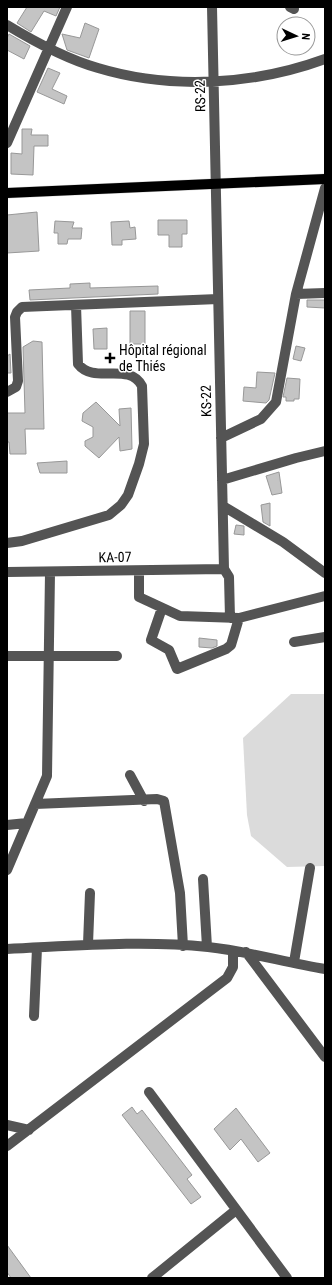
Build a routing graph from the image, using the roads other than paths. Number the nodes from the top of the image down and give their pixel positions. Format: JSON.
{"nodes":[{"id":1,"x":66,"y":7,"type":"edge"},
{"id":2,"x":212,"y":7,"type":"edge"},
{"id":3,"x":7,"y":25,"type":"edge"},
{"id":4,"x":49,"y":47,"type":"junction"},
{"id":5,"x":325,"y":59,"type":"edge"},
{"id":6,"x":214,"y":80,"type":"junction"},
{"id":7,"x":7,"y":143,"type":"edge"},
{"id":8,"x":325,"y":179,"type":"edge"},
{"id":9,"x":215,"y":184,"type":"junction"},
{"id":10,"x":325,"y":188,"type":"edge"},
{"id":11,"x":7,"y":193,"type":"edge"},
{"id":12,"x":325,"y":293,"type":"edge"},
{"id":13,"x":296,"y":294,"type":"junction"},
{"id":14,"x":218,"y":299,"type":"junction"},
{"id":15,"x":76,"y":305,"type":"junction"},
{"id":16,"x":7,"y":392,"type":"edge"},
{"id":17,"x":221,"y":438,"type":"junction"},
{"id":18,"x":325,"y":451,"type":"edge"},
{"id":19,"x":222,"y":480,"type":"junction"},
{"id":20,"x":223,"y":506,"type":"junction"},
{"id":21,"x":7,"y":543,"type":"edge"},
{"id":22,"x":224,"y":569,"type":"junction"},
{"id":23,"x":139,"y":571,"type":"junction"},
{"id":24,"x":7,"y":572,"type":"edge"},
{"id":25,"x":50,"y":573,"type":"junction"},
{"id":26,"x":325,"y":573,"type":"edge"},
{"id":27,"x":325,"y":596,"type":"edge"},
{"id":28,"x":162,"y":608,"type":"junction"},
{"id":29,"x":235,"y":618,"type":"junction"},
{"id":30,"x":325,"y":637,"type":"edge"},
{"id":31,"x":294,"y":642,"type":"dead end"},
{"id":32,"x":7,"y":656,"type":"edge"},
{"id":33,"x":49,"y":656,"type":"junction"},
{"id":34,"x":117,"y":656,"type":"dead end"},
{"id":35,"x":130,"y":775,"type":"dead end"},
{"id":36,"x":144,"y":801,"type":"junction"},
{"id":37,"x":35,"y":804,"type":"junction"},
{"id":38,"x":27,"y":823,"type":"junction"},
{"id":39,"x":7,"y":825,"type":"edge"},
{"id":40,"x":310,"y":868,"type":"dead end"},
{"id":41,"x":7,"y":870,"type":"edge"},
{"id":42,"x":203,"y":879,"type":"dead end"},
{"id":43,"x":90,"y":893,"type":"dead end"},
{"id":44,"x":88,"y":944,"type":"junction"},
{"id":45,"x":183,"y":946,"type":"junction"},
{"id":46,"x":207,"y":947,"type":"junction"},
{"id":47,"x":37,"y":948,"type":"junction"},
{"id":48,"x":7,"y":949,"type":"edge"},
{"id":49,"x":233,"y":951,"type":"junction"},
{"id":50,"x":246,"y":952,"type":"junction"},
{"id":51,"x":294,"y":962,"type":"junction"},
{"id":52,"x":325,"y":968,"type":"edge"},
{"id":53,"x":34,"y":1016,"type":"dead end"},
{"id":54,"x":325,"y":1057,"type":"edge"},
{"id":55,"x":148,"y":1092,"type":"dead end"},
{"id":56,"x":7,"y":1125,"type":"edge"},
{"id":57,"x":29,"y":1130,"type":"junction"},
{"id":58,"x":7,"y":1146,"type":"edge"},
{"id":59,"x":236,"y":1210,"type":"junction"},
{"id":60,"x":152,"y":1278,"type":"edge"},
{"id":61,"x":287,"y":1278,"type":"edge"}],
"edges":[{"from":1,"to":4,"type":"street"},
{"from":2,"to":6,"type":"street","name":"RS-22"},
{"from":3,"to":4,"type":"street"},
{"from":4,"to":6,"type":"street"},
{"from":4,"to":7,"type":"street"},
{"from":5,"to":6,"type":"street"},
{"from":6,"to":9,"type":"street","name":"RS-22"},
{"from":8,"to":9,"type":"main road"},
{"from":9,"to":11,"type":"main road"},
{"from":9,"to":14,"type":"street","name":"KS-22"},
{"from":10,"to":13,"type":"street"},
{"from":12,"to":13,"type":"street"},
{"from":13,"to":17,"type":"street"},
{"from":14,"to":15,"type":"street"},
{"from":14,"to":17,"type":"street","name":"KS-22"},
{"from":15,"to":16,"type":"street"},
{"from":15,"to":21,"type":"street"},
{"from":17,"to":19,"type":"street","name":"KS-22"},
{"from":18,"to":19,"type":"street"},
{"from":19,"to":20,"type":"street","name":"KS-22"},
{"from":20,"to":22,"type":"street","name":"KS-22"},
{"from":20,"to":26,"type":"street"},
{"from":22,"to":23,"type":"street","name":"KA-07"},
{"from":22,"to":29,"type":"street","name":"KS-22"},
{"from":23,"to":25,"type":"street","name":"KA-07"},
{"from":23,"to":28,"type":"street"},
{"from":24,"to":25,"type":"street","name":"KA-07"},
{"from":25,"to":33,"type":"street"},
{"from":27,"to":29,"type":"street"},
{"from":28,"to":29,"type":"street"},
{"from":28,"to":29,"type":"street","name":"KS-22"},
{"from":30,"to":31,"type":"street"},
{"from":32,"to":33,"type":"street"},
{"from":33,"to":34,"type":"street"},
{"from":33,"to":37,"type":"street"},
{"from":35,"to":36,"type":"street"},
{"from":36,"to":37,"type":"street"},
{"from":36,"to":45,"type":"street"},
{"from":37,"to":38,"type":"street"},
{"from":38,"to":39,"type":"street"},
{"from":38,"to":41,"type":"street"},
{"from":40,"to":51,"type":"street"},
{"from":42,"to":46,"type":"street"},
{"from":43,"to":44,"type":"street"},
{"from":44,"to":45,"type":"street"},
{"from":44,"to":47,"type":"street"},
{"from":45,"to":46,"type":"street"},
{"from":46,"to":49,"type":"street"},
{"from":47,"to":48,"type":"street"},
{"from":47,"to":53,"type":"street"},
{"from":49,"to":50,"type":"street"},
{"from":49,"to":57,"type":"street"},
{"from":50,"to":51,"type":"street"},
{"from":50,"to":54,"type":"street"},
{"from":51,"to":52,"type":"street"},
{"from":55,"to":59,"type":"street"},
{"from":56,"to":57,"type":"street"},
{"from":57,"to":58,"type":"street"},
{"from":59,"to":60,"type":"street"},
{"from":59,"to":61,"type":"street"}]}
